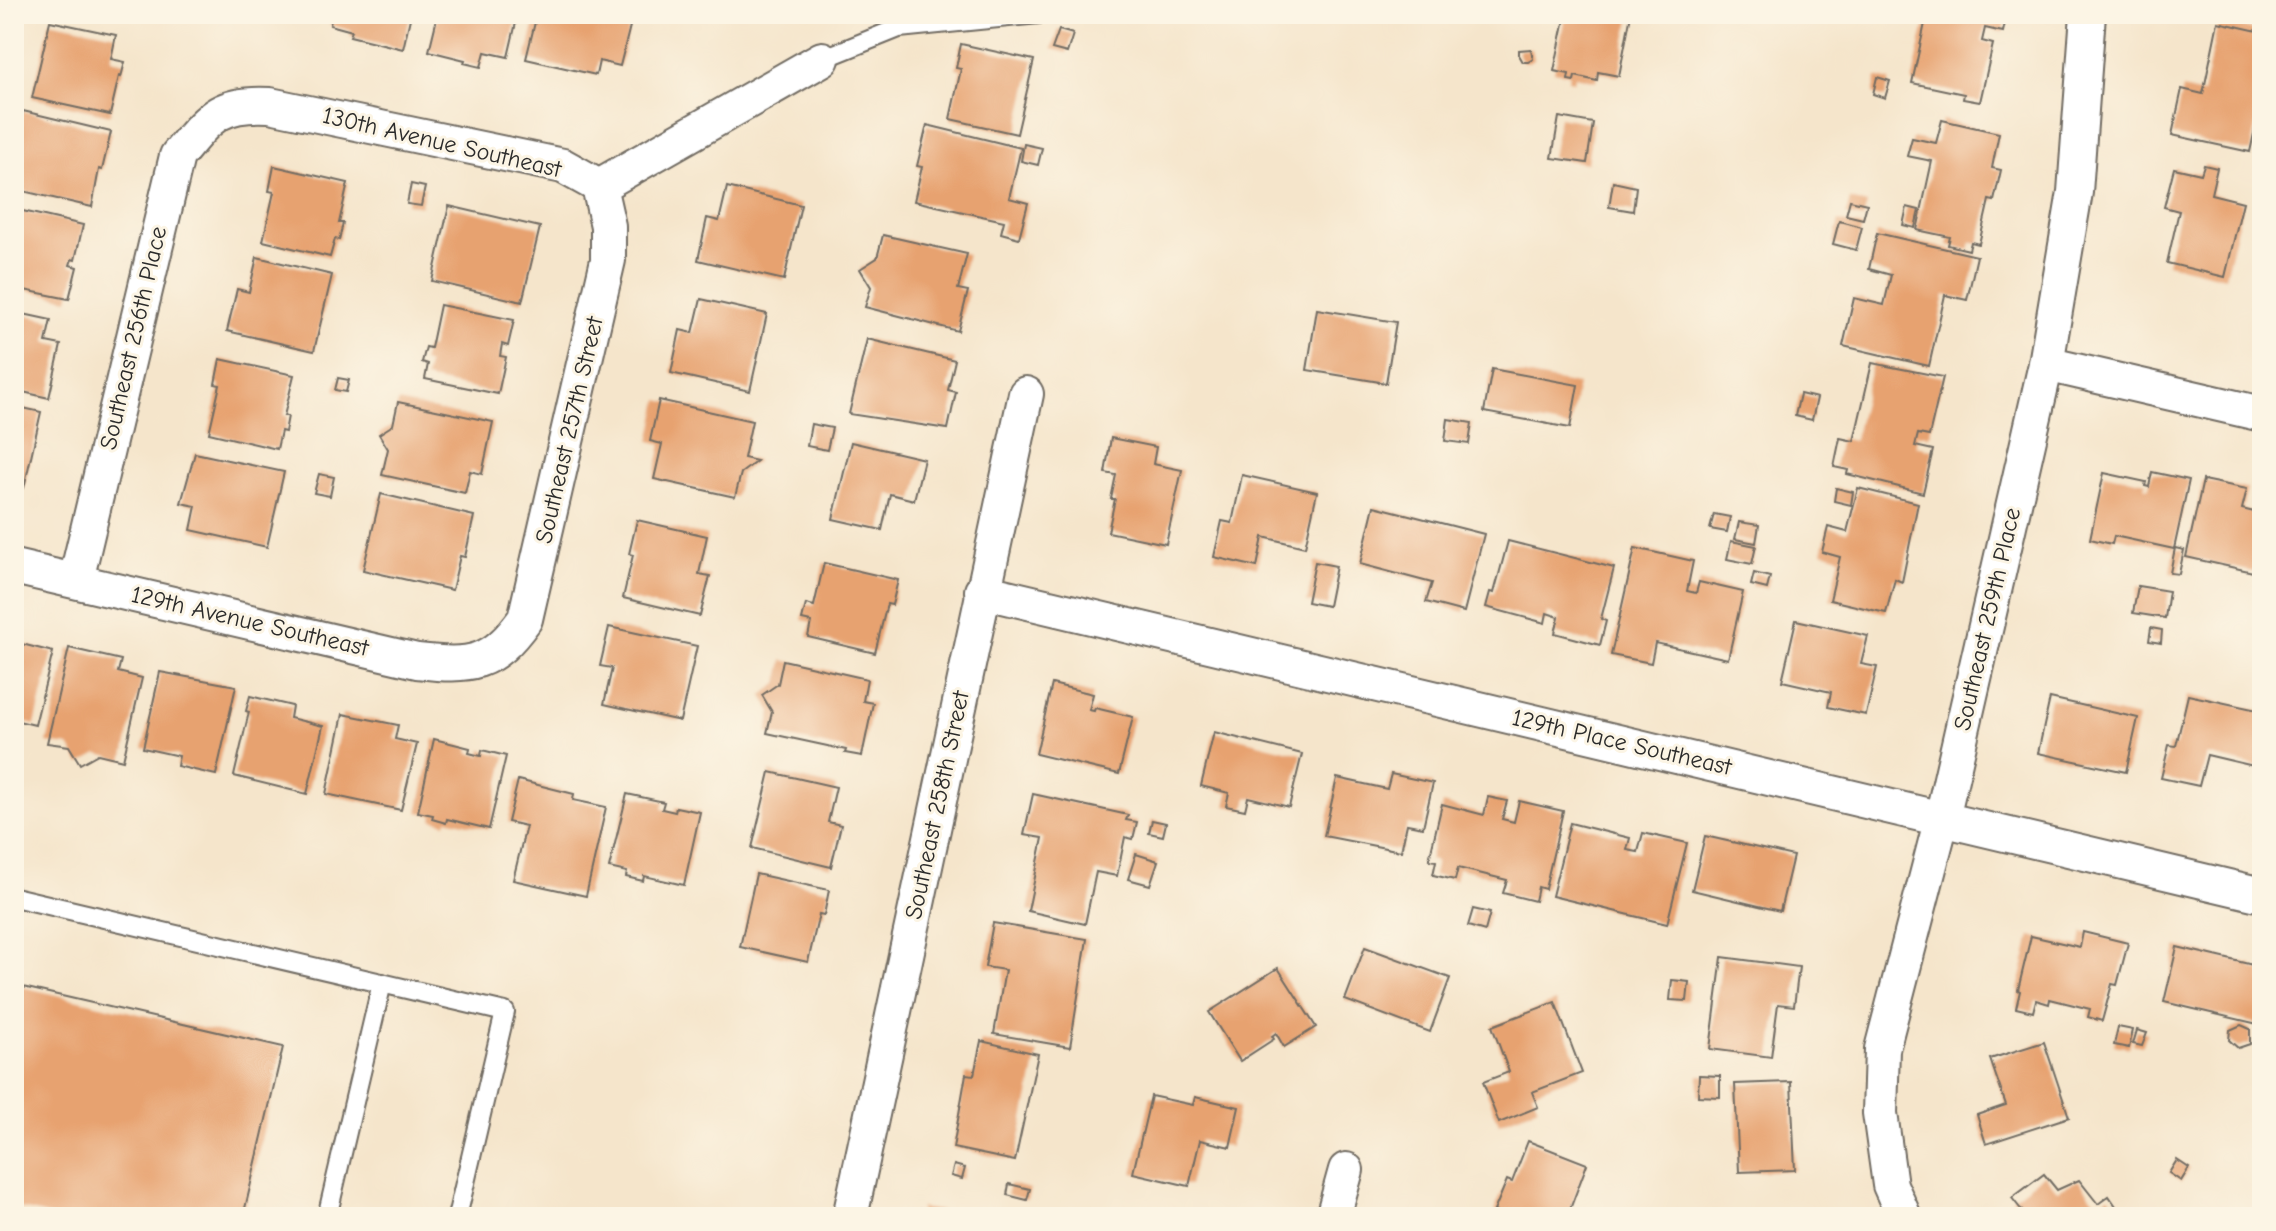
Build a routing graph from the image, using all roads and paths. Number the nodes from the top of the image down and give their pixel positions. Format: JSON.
{"nodes":[{"id":1,"x":1039,"y":14,"type":"edge"},
{"id":2,"x":2088,"y":14,"type":"edge"},
{"id":3,"x":822,"y":59,"type":"joint"},
{"id":4,"x":219,"y":112,"type":"joint"},
{"id":5,"x":599,"y":186,"type":"junction"},
{"id":6,"x":2046,"y":364,"type":"junction"},
{"id":7,"x":1026,"y":394,"type":"dead end"},
{"id":8,"x":2262,"y":414,"type":"edge"},
{"id":9,"x":14,"y":567,"type":"edge"},
{"id":10,"x":76,"y":580,"type":"junction"},
{"id":11,"x":982,"y":591,"type":"junction"},
{"id":12,"x":486,"y":658,"type":"joint"},
{"id":13,"x":1942,"y":818,"type":"junction"},
{"id":14,"x":2262,"y":895,"type":"edge"},
{"id":15,"x":14,"y":897,"type":"edge"},
{"id":16,"x":382,"y":983,"type":"junction"},
{"id":17,"x":1346,"y":1170,"type":"dead end"},
{"id":18,"x":327,"y":1217,"type":"edge"},
{"id":19,"x":457,"y":1217,"type":"edge"},
{"id":20,"x":850,"y":1217,"type":"edge"},
{"id":21,"x":1333,"y":1217,"type":"edge"},
{"id":22,"x":1904,"y":1217,"type":"edge"}],
"edges":[{"from":1,"to":3,"type":"lane"},
{"from":2,"to":6,"type":"street","name":"Southeast 259th Place"},
{"from":3,"to":5,"type":"street"},
{"from":4,"to":5,"type":"street","name":"130th Avenue Southeast"},
{"from":4,"to":10,"type":"street","name":"Southeast 256th Place"},
{"from":5,"to":12,"type":"street","name":"Southeast 257th Street"},
{"from":6,"to":8,"type":"street"},
{"from":6,"to":13,"type":"street","name":"Southeast 259th Place"},
{"from":7,"to":11,"type":"street","name":"Southeast 258th Street"},
{"from":9,"to":10,"type":"street","name":"129th Avenue Southeast"},
{"from":10,"to":12,"type":"street","name":"129th Avenue Southeast"},
{"from":11,"to":13,"type":"street","name":"129th Place Southeast"},
{"from":11,"to":20,"type":"street","name":"Southeast 258th Street"},
{"from":13,"to":14,"type":"street","name":"129th Place Southeast"},
{"from":13,"to":22,"type":"street","name":"Southeast 259th Place"},
{"from":15,"to":16,"type":"lane"},
{"from":16,"to":18,"type":"lane"},
{"from":16,"to":19,"type":"lane"},
{"from":17,"to":21,"type":"street"}]}
